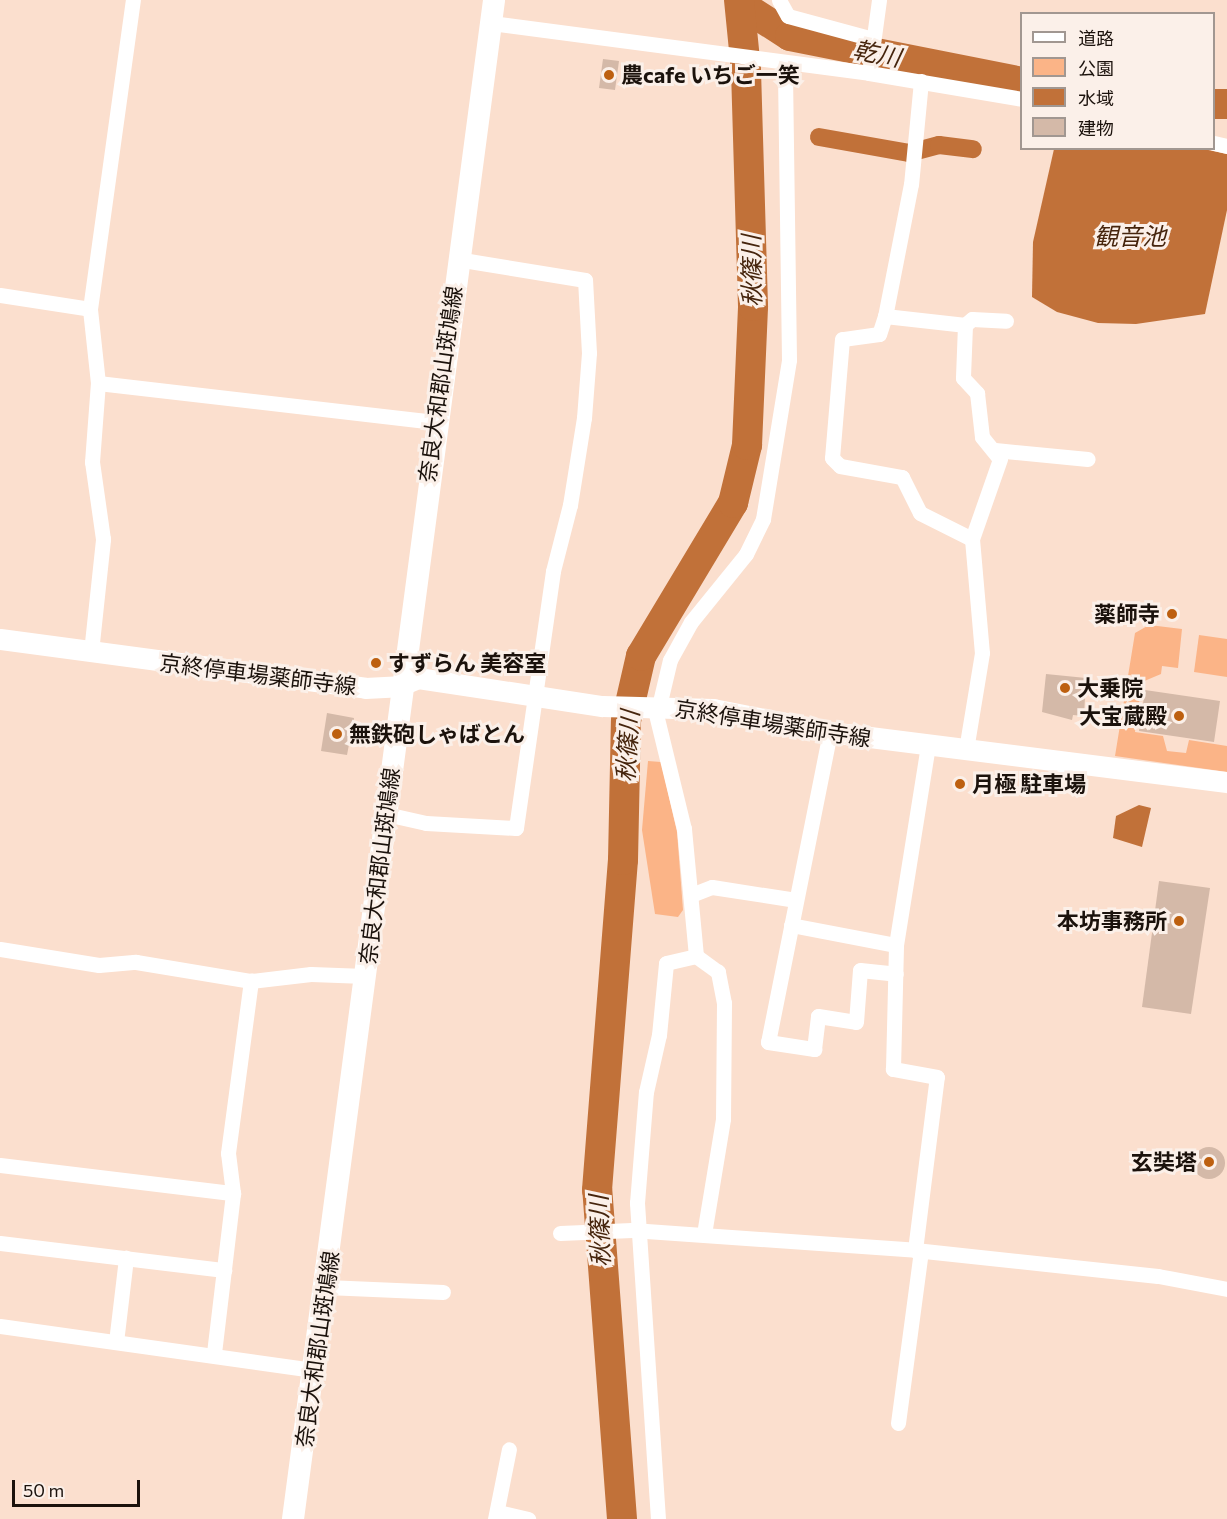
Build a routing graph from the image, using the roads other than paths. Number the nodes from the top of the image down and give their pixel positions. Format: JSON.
{"nodes":[{"id":1,"x":133,"y":0,"type":"edge"},
{"id":2,"x":494,"y":0,"type":"edge"},
{"id":3,"x":779,"y":0,"type":"edge"},
{"id":4,"x":879,"y":0,"type":"edge"},
{"id":5,"x":491,"y":23,"type":"junction"},
{"id":6,"x":873,"y":39,"type":"junction"},
{"id":7,"x":785,"y":62,"type":"junction"},
{"id":8,"x":869,"y":73,"type":"junction"},
{"id":9,"x":921,"y":81,"type":"junction"},
{"id":10,"x":1020,"y":99,"type":"edge"},
{"id":11,"x":457,"y":259,"type":"junction"},
{"id":12,"x":0,"y":296,"type":"edge"},
{"id":13,"x":90,"y":309,"type":"junction"},
{"id":14,"x":885,"y":316,"type":"junction"},
{"id":15,"x":1006,"y":321,"type":"dead end"},
{"id":16,"x":964,"y":325,"type":"junction"},
{"id":17,"x":98,"y":383,"type":"junction"},
{"id":18,"x":435,"y":422,"type":"junction"},
{"id":19,"x":995,"y":450,"type":"junction"},
{"id":20,"x":1088,"y":459,"type":"dead end"},
{"id":21,"x":972,"y":539,"type":"junction"},
{"id":22,"x":0,"y":639,"type":"edge"},
{"id":23,"x":91,"y":652,"type":"junction"},
{"id":24,"x":399,"y":686,"type":"junction"},
{"id":25,"x":533,"y":697,"type":"junction"},
{"id":26,"x":654,"y":706,"type":"junction"},
{"id":27,"x":830,"y":732,"type":"junction"},
{"id":28,"x":928,"y":746,"type":"junction"},
{"id":29,"x":966,"y":750,"type":"junction"},
{"id":30,"x":1227,"y":782,"type":"edge"},
{"id":31,"x":386,"y":814,"type":"junction"},
{"id":32,"x":691,"y":896,"type":"junction"},
{"id":33,"x":796,"y":900,"type":"junction"},
{"id":34,"x":791,"y":925,"type":"junction"},
{"id":35,"x":896,"y":945,"type":"junction"},
{"id":36,"x":0,"y":949,"type":"edge"},
{"id":37,"x":696,"y":956,"type":"junction"},
{"id":38,"x":896,"y":974,"type":"junction"},
{"id":39,"x":365,"y":976,"type":"junction"},
{"id":40,"x":251,"y":981,"type":"junction"},
{"id":41,"x":0,"y":1166,"type":"edge"},
{"id":42,"x":233,"y":1193,"type":"junction"},
{"id":43,"x":634,"y":1230,"type":"junction"},
{"id":44,"x":562,"y":1232,"type":"dead end"},
{"id":45,"x":704,"y":1234,"type":"junction"},
{"id":46,"x":0,"y":1243,"type":"edge"},
{"id":47,"x":918,"y":1251,"type":"junction"},
{"id":48,"x":126,"y":1258,"type":"junction"},
{"id":49,"x":224,"y":1270,"type":"junction"},
{"id":50,"x":326,"y":1287,"type":"junction"},
{"id":51,"x":1227,"y":1289,"type":"edge"},
{"id":52,"x":442,"y":1292,"type":"dead end"},
{"id":53,"x":0,"y":1326,"type":"edge"},
{"id":54,"x":116,"y":1342,"type":"junction"},
{"id":55,"x":214,"y":1353,"type":"junction"},
{"id":56,"x":315,"y":1370,"type":"junction"},
{"id":57,"x":898,"y":1423,"type":"dead end"},
{"id":58,"x":509,"y":1449,"type":"dead end"},
{"id":59,"x":496,"y":1515,"type":"edge"},
{"id":60,"x":295,"y":1519,"type":"edge"},
{"id":61,"x":528,"y":1519,"type":"edge"},
{"id":62,"x":658,"y":1519,"type":"edge"}],
"edges":[{"from":1,"to":13,"type":"street"},
{"from":2,"to":5,"type":"main road","name":"奈良大和郡山斑鳩線"},
{"from":3,"to":6,"type":"street"},
{"from":4,"to":6,"type":"street"},
{"from":5,"to":7,"type":"street"},
{"from":5,"to":11,"type":"main road","name":"奈良大和郡山斑鳩線"},
{"from":6,"to":8,"type":"street"},
{"from":7,"to":8,"type":"street"},
{"from":7,"to":26,"type":"street"},
{"from":8,"to":9,"type":"street"},
{"from":9,"to":10,"type":"street"},
{"from":9,"to":14,"type":"street"},
{"from":11,"to":18,"type":"main road","name":"奈良大和郡山斑鳩線"},
{"from":11,"to":25,"type":"street"},
{"from":12,"to":13,"type":"street"},
{"from":13,"to":17,"type":"street"},
{"from":14,"to":16,"type":"street"},
{"from":14,"to":21,"type":"street"},
{"from":15,"to":16,"type":"street"},
{"from":16,"to":19,"type":"street"},
{"from":17,"to":18,"type":"street"},
{"from":17,"to":23,"type":"street"},
{"from":18,"to":24,"type":"main road","name":"奈良大和郡山斑鳩線"},
{"from":19,"to":20,"type":"street"},
{"from":19,"to":21,"type":"street"},
{"from":21,"to":29,"type":"street"},
{"from":22,"to":23,"type":"main road","name":"京終停車場薬師寺線"},
{"from":23,"to":24,"type":"main road","name":"京終停車場薬師寺線"},
{"from":24,"to":25,"type":"main road","name":"京終停車場薬師寺線"},
{"from":24,"to":31,"type":"main road","name":"奈良大和郡山斑鳩線"},
{"from":25,"to":26,"type":"main road","name":"京終停車場薬師寺線"},
{"from":25,"to":31,"type":"street"},
{"from":26,"to":27,"type":"main road","name":"京終停車場薬師寺線"},
{"from":26,"to":32,"type":"street"},
{"from":27,"to":28,"type":"main road","name":"京終停車場薬師寺線"},
{"from":27,"to":33,"type":"street"},
{"from":28,"to":29,"type":"main road","name":"京終停車場薬師寺線"},
{"from":28,"to":35,"type":"street"},
{"from":29,"to":30,"type":"main road","name":"京終停車場薬師寺線"},
{"from":31,"to":39,"type":"main road","name":"奈良大和郡山斑鳩線"},
{"from":32,"to":33,"type":"street"},
{"from":32,"to":37,"type":"street"},
{"from":33,"to":34,"type":"street"},
{"from":34,"to":35,"type":"street"},
{"from":34,"to":38,"type":"street"},
{"from":35,"to":38,"type":"street"},
{"from":36,"to":40,"type":"street"},
{"from":37,"to":43,"type":"street"},
{"from":37,"to":45,"type":"street"},
{"from":38,"to":47,"type":"street"},
{"from":39,"to":40,"type":"street"},
{"from":39,"to":50,"type":"main road","name":"奈良大和郡山斑鳩線"},
{"from":40,"to":42,"type":"street"},
{"from":41,"to":42,"type":"street"},
{"from":42,"to":49,"type":"street"},
{"from":43,"to":44,"type":"street"},
{"from":43,"to":45,"type":"street"},
{"from":43,"to":62,"type":"street"},
{"from":45,"to":47,"type":"street"},
{"from":46,"to":48,"type":"street"},
{"from":47,"to":51,"type":"street"},
{"from":47,"to":57,"type":"street"},
{"from":48,"to":49,"type":"street"},
{"from":48,"to":54,"type":"street"},
{"from":49,"to":55,"type":"street"},
{"from":50,"to":52,"type":"street"},
{"from":50,"to":56,"type":"main road","name":"奈良大和郡山斑鳩線"},
{"from":53,"to":54,"type":"street"},
{"from":54,"to":55,"type":"street"},
{"from":55,"to":56,"type":"street"},
{"from":56,"to":60,"type":"main road","name":"奈良大和郡山斑鳩線"},
{"from":58,"to":59,"type":"street"},
{"from":59,"to":61,"type":"street"}]}
